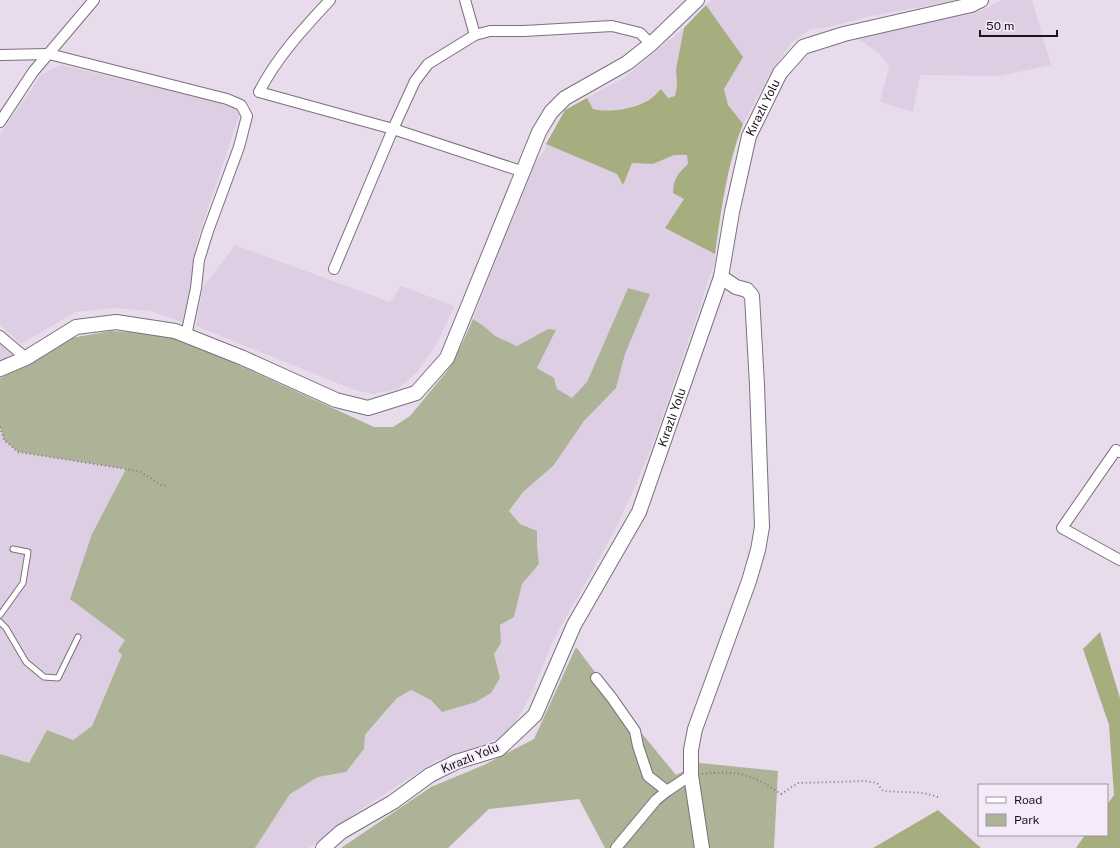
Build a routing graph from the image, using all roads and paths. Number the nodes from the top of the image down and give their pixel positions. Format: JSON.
{"nodes":[{"id":1,"x":94,"y":0,"type":"edge"},
{"id":2,"x":330,"y":0,"type":"edge"},
{"id":3,"x":465,"y":0,"type":"edge"},
{"id":4,"x":698,"y":0,"type":"edge"},
{"id":5,"x":981,"y":0,"type":"edge"},
{"id":6,"x":475,"y":35,"type":"junction"},
{"id":7,"x":651,"y":44,"type":"junction"},
{"id":8,"x":49,"y":54,"type":"junction"},
{"id":9,"x":0,"y":55,"type":"edge"},
{"id":10,"x":0,"y":122,"type":"edge"},
{"id":11,"x":393,"y":129,"type":"junction"},
{"id":12,"x":524,"y":172,"type":"junction"},
{"id":13,"x":334,"y":269,"type":"dead end"},
{"id":14,"x":720,"y":277,"type":"junction"},
{"id":15,"x":0,"y":336,"type":"edge"},
{"id":16,"x":186,"y":336,"type":"junction"},
{"id":17,"x":26,"y":358,"type":"junction"},
{"id":18,"x":0,"y":369,"type":"edge"},
{"id":19,"x":0,"y":427,"type":"edge"},
{"id":20,"x":1120,"y":452,"type":"edge"},
{"id":21,"x":168,"y":486,"type":"dead end"},
{"id":22,"x":13,"y":549,"type":"dead end"},
{"id":23,"x":1120,"y":560,"type":"edge"},
{"id":24,"x":0,"y":615,"type":"edge"},
{"id":25,"x":0,"y":622,"type":"edge"},
{"id":26,"x":78,"y":637,"type":"dead end"},
{"id":27,"x":596,"y":678,"type":"dead end"},
{"id":28,"x":691,"y":775,"type":"junction"},
{"id":29,"x":666,"y":791,"type":"junction"},
{"id":30,"x":938,"y":797,"type":"dead end"},
{"id":31,"x":323,"y":848,"type":"edge"},
{"id":32,"x":616,"y":848,"type":"edge"},
{"id":33,"x":702,"y":848,"type":"edge"}],
"edges":[{"from":1,"to":8,"type":"street"},
{"from":2,"to":11,"type":"street"},
{"from":3,"to":6,"type":"street"},
{"from":4,"to":7,"type":"street"},
{"from":5,"to":14,"type":"street","name":"Kırazlı Yolu"},
{"from":6,"to":7,"type":"street"},
{"from":6,"to":11,"type":"street"},
{"from":7,"to":12,"type":"street"},
{"from":8,"to":9,"type":"street"},
{"from":8,"to":10,"type":"street"},
{"from":8,"to":16,"type":"street"},
{"from":11,"to":12,"type":"street"},
{"from":11,"to":13,"type":"street"},
{"from":12,"to":16,"type":"street"},
{"from":14,"to":28,"type":"street"},
{"from":14,"to":31,"type":"street","name":"Kırazlı Yolu"},
{"from":15,"to":17,"type":"street"},
{"from":16,"to":17,"type":"street"},
{"from":17,"to":18,"type":"street"},
{"from":19,"to":21,"type":"path"},
{"from":20,"to":23,"type":"street"},
{"from":22,"to":24,"type":"lane"},
{"from":25,"to":26,"type":"lane"},
{"from":27,"to":29,"type":"street"},
{"from":28,"to":29,"type":"street"},
{"from":28,"to":30,"type":"path"},
{"from":28,"to":33,"type":"street"},
{"from":29,"to":32,"type":"street"}]}
